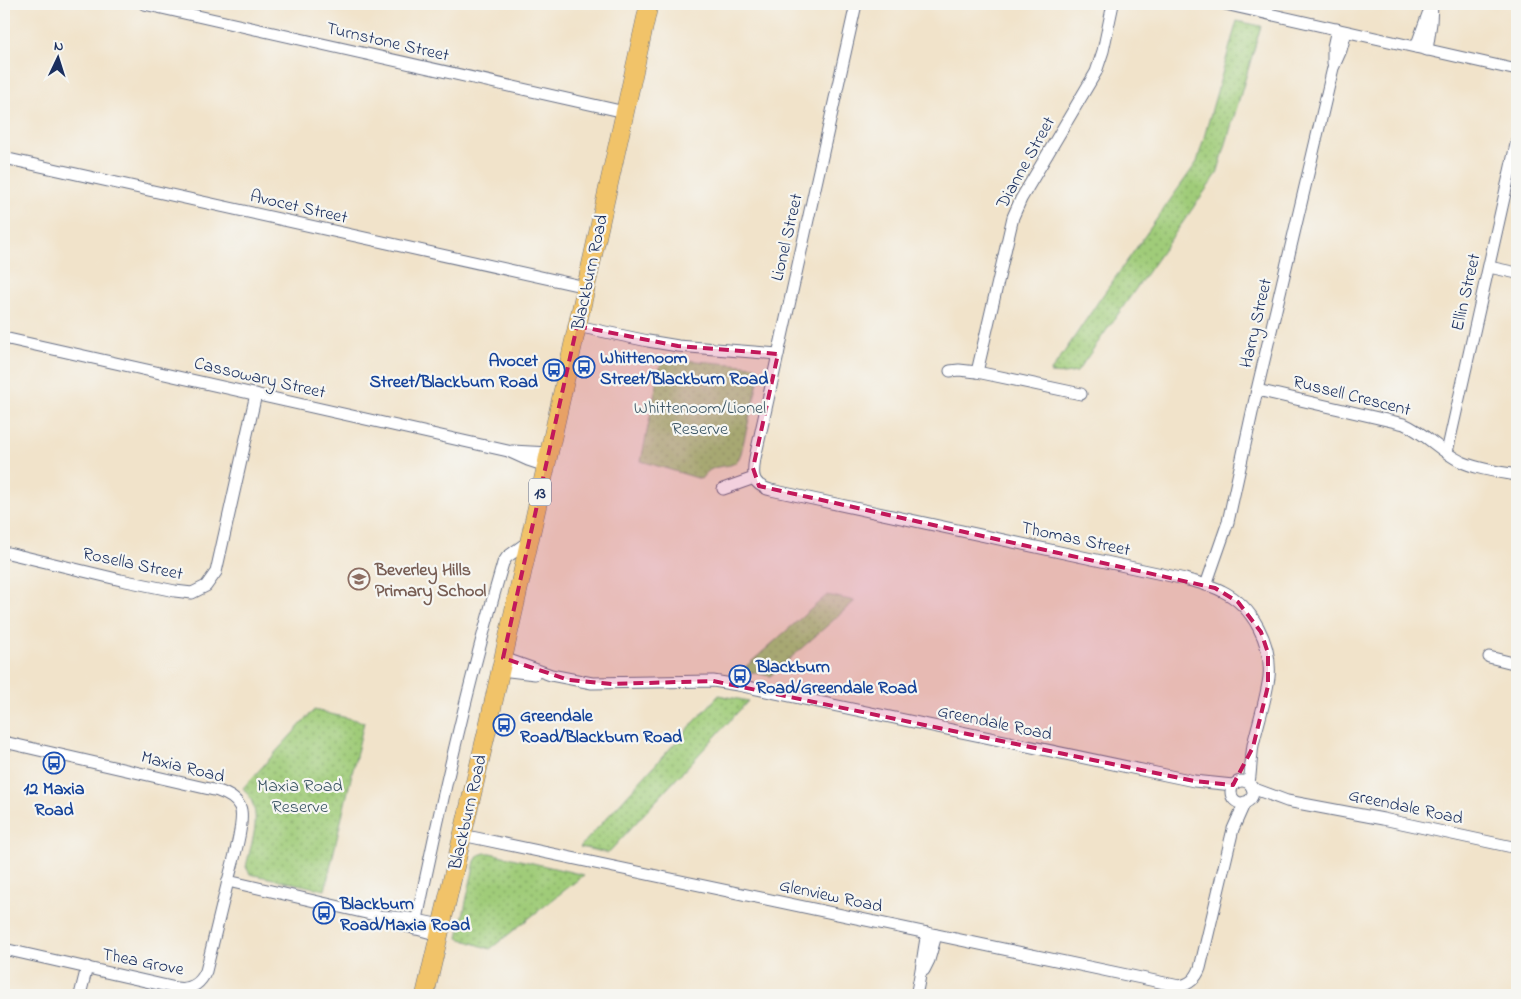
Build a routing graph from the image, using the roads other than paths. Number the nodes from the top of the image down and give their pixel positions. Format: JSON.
{"nodes":[{"id":1,"x":144,"y":4,"type":"edge"},
{"id":2,"x":649,"y":4,"type":"edge"},
{"id":3,"x":856,"y":4,"type":"edge"},
{"id":4,"x":1113,"y":4,"type":"edge"},
{"id":5,"x":1225,"y":4,"type":"edge"},
{"id":6,"x":1432,"y":4,"type":"edge"},
{"id":7,"x":1342,"y":30,"type":"junction"},
{"id":8,"x":1421,"y":49,"type":"junction"},
{"id":9,"x":1517,"y":70,"type":"edge"},
{"id":10,"x":625,"y":112,"type":"junction"},
{"id":11,"x":1517,"y":140,"type":"edge"},
{"id":12,"x":4,"y":158,"type":"edge"},
{"id":13,"x":1489,"y":267,"type":"junction"},
{"id":14,"x":1517,"y":273,"type":"edge"},
{"id":15,"x":586,"y":287,"type":"junction"},
{"id":16,"x":577,"y":326,"type":"junction"},
{"id":17,"x":4,"y":338,"type":"edge"},
{"id":18,"x":778,"y":354,"type":"junction"},
{"id":19,"x":950,"y":371,"type":"dead end"},
{"id":20,"x":977,"y":372,"type":"junction"},
{"id":21,"x":1257,"y":390,"type":"junction"},
{"id":22,"x":256,"y":394,"type":"junction"},
{"id":23,"x":1081,"y":394,"type":"dead end"},
{"id":24,"x":1447,"y":452,"type":"junction"},
{"id":25,"x":547,"y":460,"type":"junction"},
{"id":26,"x":1517,"y":475,"type":"edge"},
{"id":27,"x":754,"y":478,"type":"junction"},
{"id":28,"x":723,"y":490,"type":"dead end"},
{"id":29,"x":530,"y":541,"type":"junction"},
{"id":30,"x":4,"y":552,"type":"edge"},
{"id":31,"x":1206,"y":585,"type":"junction"},
{"id":32,"x":1489,"y":657,"type":"dead end"},
{"id":33,"x":502,"y":664,"type":"junction"},
{"id":34,"x":1517,"y":664,"type":"edge"},
{"id":35,"x":4,"y":742,"type":"edge"},
{"id":36,"x":1240,"y":788,"type":"junction"},
{"id":37,"x":1247,"y":801,"type":"junction"},
{"id":38,"x":1287,"y":801,"type":"junction"},
{"id":39,"x":1233,"y":830,"type":"junction"},
{"id":40,"x":462,"y":835,"type":"junction"},
{"id":41,"x":1517,"y":848,"type":"edge"},
{"id":42,"x":228,"y":881,"type":"junction"},
{"id":43,"x":416,"y":924,"type":"junction"},
{"id":44,"x":440,"y":930,"type":"junction"},
{"id":45,"x":932,"y":934,"type":"junction"},
{"id":46,"x":4,"y":948,"type":"edge"},
{"id":47,"x":87,"y":967,"type":"junction"},
{"id":48,"x":1191,"y":982,"type":"joint"},
{"id":49,"x":80,"y":995,"type":"edge"},
{"id":50,"x":425,"y":995,"type":"edge"},
{"id":51,"x":916,"y":995,"type":"edge"}],
"edges":[{"from":1,"to":10,"type":"street","name":"Turnstone Street"},
{"from":2,"to":10,"type":"main road","name":"Blackburn Road","number":"13"},
{"from":3,"to":18,"type":"street","name":"Lionel Street"},
{"from":4,"to":20,"type":"street","name":"Dianne Street"},
{"from":5,"to":7,"type":"street"},
{"from":6,"to":8,"type":"street"},
{"from":7,"to":8,"type":"street"},
{"from":7,"to":21,"type":"street","name":"Harry Street"},
{"from":8,"to":9,"type":"street"},
{"from":10,"to":15,"type":"main road","name":"Blackburn Road","number":"13"},
{"from":11,"to":13,"type":"street","name":"Ellin Street"},
{"from":12,"to":15,"type":"street","name":"Avocet Street"},
{"from":13,"to":14,"type":"street"},
{"from":13,"to":24,"type":"street","name":"Ellin Street"},
{"from":15,"to":16,"type":"main road","name":"Blackburn Road","number":"13"},
{"from":16,"to":18,"type":"street"},
{"from":16,"to":25,"type":"main road","name":"Blackburn Road","number":"13"},
{"from":17,"to":22,"type":"street","name":"Cassowary Street"},
{"from":18,"to":27,"type":"street","name":"Lionel Street"},
{"from":19,"to":20,"type":"street"},
{"from":20,"to":23,"type":"street"},
{"from":21,"to":24,"type":"street","name":"Russell Crescent"},
{"from":21,"to":31,"type":"street","name":"Harry Street"},
{"from":22,"to":25,"type":"street","name":"Cassowary Street"},
{"from":22,"to":30,"type":"street","name":"Rosella Street"},
{"from":24,"to":26,"type":"street","name":"Russell Crescent"},
{"from":25,"to":29,"type":"main road","name":"Blackburn Road","number":"13"},
{"from":27,"to":28,"type":"street"},
{"from":27,"to":31,"type":"street","name":"Thomas Street"},
{"from":29,"to":33,"type":"main road","name":"Blackburn Road","number":"13"},
{"from":29,"to":43,"type":"street","name":"Blackburn Road"},
{"from":31,"to":36,"type":"street","name":"Thomas Street"},
{"from":32,"to":34,"type":"street"},
{"from":33,"to":36,"type":"street","name":"Greendale Road"},
{"from":33,"to":40,"type":"main road","name":"Blackburn Road","number":"13"},
{"from":35,"to":42,"type":"street","name":"Maxia Road"},
{"from":36,"to":37,"type":"street","name":"Greendale Road"},
{"from":36,"to":37,"type":"street","name":"Thomas Street"},
{"from":36,"to":38,"type":"street","name":"Greendale Road"},
{"from":36,"to":39,"type":"street","name":"Thomas Street"},
{"from":37,"to":38,"type":"street","name":"Greendale Road"},
{"from":37,"to":39,"type":"street","name":"Thomas Street"},
{"from":38,"to":41,"type":"street","name":"Greendale Road"},
{"from":39,"to":48,"type":"street","name":"Thomas Street"},
{"from":40,"to":44,"type":"main road","name":"Blackburn Road","number":"13"},
{"from":40,"to":45,"type":"street","name":"Glenview Road"},
{"from":42,"to":43,"type":"street"},
{"from":42,"to":47,"type":"street","name":"Thea Grove"},
{"from":43,"to":44,"type":"street"},
{"from":44,"to":50,"type":"main road","name":"Blackburn Road","number":"13"},
{"from":45,"to":48,"type":"street","name":"Glenview Road"},
{"from":45,"to":51,"type":"street"},
{"from":46,"to":47,"type":"street","name":"Thea Grove"},
{"from":47,"to":49,"type":"street"}]}
